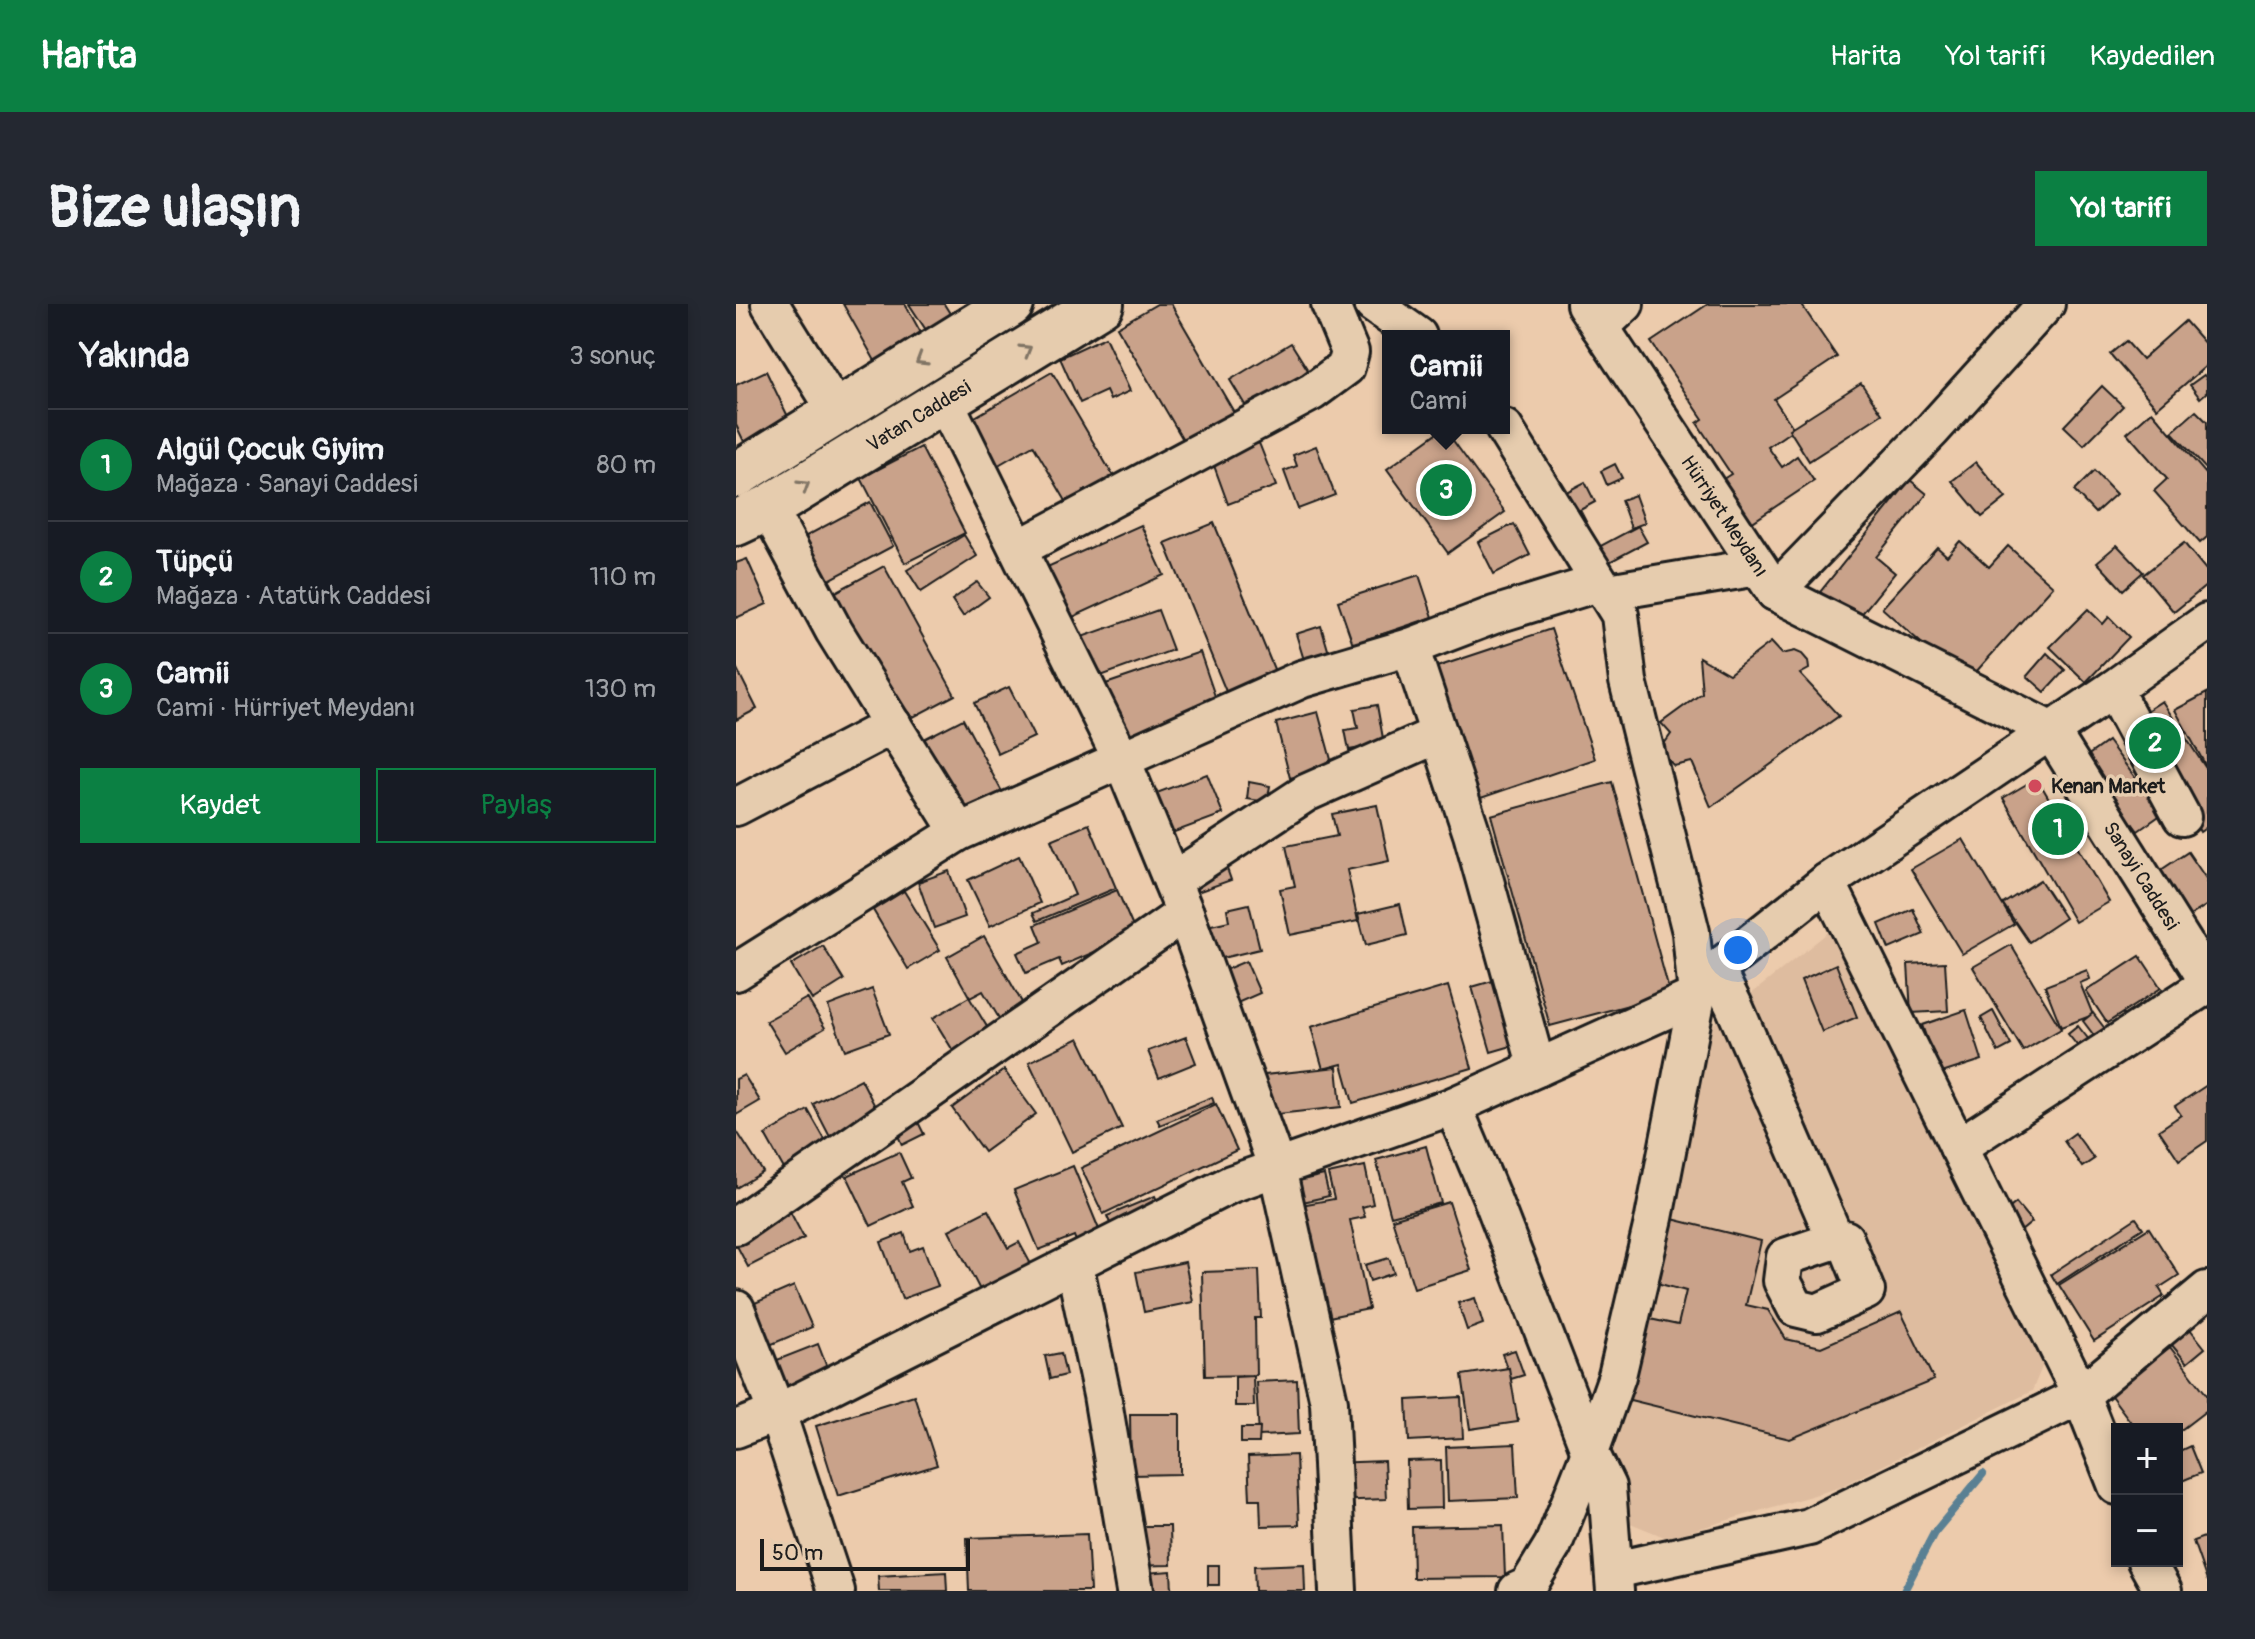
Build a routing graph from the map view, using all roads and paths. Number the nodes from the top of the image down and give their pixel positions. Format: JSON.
{"nodes":[{"id":1,"x":770,"y":304,"type":"edge"},
{"id":2,"x":1011,"y":304,"type":"edge"},
{"id":3,"x":1101,"y":304,"type":"edge"},
{"id":4,"x":1330,"y":304,"type":"edge"},
{"id":5,"x":1373,"y":304,"type":"edge"},
{"id":6,"x":2046,"y":304,"type":"edge"},
{"id":7,"x":1603,"y":312,"type":"edge"},
{"id":8,"x":1410,"y":330,"type":"edge"},
{"id":9,"x":944,"y":400,"type":"junction"},
{"id":10,"x":837,"y":412,"type":"junction"},
{"id":11,"x":1508,"y":434,"type":"edge"},
{"id":12,"x":736,"y":475,"type":"edge"},
{"id":13,"x":752,"y":516,"type":"edge"},
{"id":14,"x":1018,"y":549,"type":"junction"},
{"id":15,"x":1766,"y":579,"type":"junction"},
{"id":16,"x":1603,"y":588,"type":"junction"},
{"id":17,"x":2207,"y":622,"type":"edge"},
{"id":18,"x":1410,"y":647,"type":"junction"},
{"id":19,"x":2113,"y":689,"type":"junction"},
{"id":20,"x":893,"y":725,"type":"junction"},
{"id":21,"x":2050,"y":730,"type":"junction"},
{"id":22,"x":1439,"y":734,"type":"junction"},
{"id":23,"x":1122,"y":760,"type":"junction"},
{"id":24,"x":736,"y":807,"type":"edge"},
{"id":25,"x":2182,"y":817,"type":"dead end"},
{"id":26,"x":959,"y":832,"type":"junction"},
{"id":27,"x":1827,"y":882,"type":"junction"},
{"id":28,"x":1179,"y":897,"type":"junction"},
{"id":29,"x":736,"y":972,"type":"edge"},
{"id":30,"x":1706,"y":983,"type":"junction"},
{"id":31,"x":2207,"y":983,"type":"edge"},
{"id":32,"x":1537,"y":1068,"type":"junction"},
{"id":33,"x":1453,"y":1106,"type":"junction"},
{"id":34,"x":1958,"y":1147,"type":"junction"},
{"id":35,"x":1277,"y":1168,"type":"junction"},
{"id":36,"x":736,"y":1226,"type":"edge"},
{"id":37,"x":1833,"y":1241,"type":"dead end"},
{"id":38,"x":1074,"y":1263,"type":"junction"},
{"id":39,"x":2207,"y":1290,"type":"edge"},
{"id":40,"x":736,"y":1309,"type":"edge"},
{"id":41,"x":2081,"y":1395,"type":"junction"},
{"id":42,"x":777,"y":1413,"type":"junction"},
{"id":43,"x":736,"y":1429,"type":"edge"},
{"id":44,"x":1590,"y":1452,"type":"junction"},
{"id":45,"x":2111,"y":1471,"type":"edge"},
{"id":46,"x":2149,"y":1567,"type":"edge"},
{"id":47,"x":1615,"y":1580,"type":"edge"},
{"id":48,"x":1524,"y":1589,"type":"edge"},
{"id":49,"x":836,"y":1591,"type":"edge"},
{"id":50,"x":1135,"y":1591,"type":"edge"},
{"id":51,"x":1338,"y":1591,"type":"edge"},
{"id":52,"x":2163,"y":1591,"type":"edge"}],
"edges":[{"from":1,"to":10,"type":"street"},
{"from":2,"to":10,"type":"main road","one_way":true},
{"from":9,"to":3,"type":"main road","name":"Vatan Caddesi","one_way":true},
{"from":4,"to":14,"type":"street"},
{"from":5,"to":8,"type":"street"},
{"from":6,"to":15,"type":"street"},
{"from":7,"to":15,"type":"street","name":"Hürriyet Meydanı"},
{"from":13,"to":9,"type":"main road","name":"Vatan Caddesi","one_way":true},
{"from":9,"to":14,"type":"street"},
{"from":10,"to":12,"type":"main road"},
{"from":11,"to":16,"type":"street"},
{"from":13,"to":20,"type":"street"},
{"from":14,"to":23,"type":"street"},
{"from":15,"to":16,"type":"street"},
{"from":15,"to":21,"type":"street","name":"Hürriyet Meydanı"},
{"from":16,"to":18,"type":"street"},
{"from":16,"to":30,"type":"street"},
{"from":17,"to":19,"type":"street"},
{"from":18,"to":22,"type":"street"},
{"from":18,"to":23,"type":"street"},
{"from":19,"to":21,"type":"street"},
{"from":19,"to":25,"type":"street"},
{"from":20,"to":24,"type":"street"},
{"from":20,"to":26,"type":"street"},
{"from":21,"to":27,"type":"street"},
{"from":21,"to":31,"type":"street","name":"Sanayi Caddesi"},
{"from":22,"to":28,"type":"street"},
{"from":22,"to":32,"type":"street"},
{"from":23,"to":26,"type":"street"},
{"from":23,"to":28,"type":"street"},
{"from":26,"to":29,"type":"street"},
{"from":27,"to":30,"type":"street"},
{"from":27,"to":34,"type":"street"},
{"from":28,"to":35,"type":"street"},
{"from":28,"to":36,"type":"street"},
{"from":30,"to":32,"type":"street"},
{"from":30,"to":37,"type":"street"},
{"from":30,"to":44,"type":"street"},
{"from":31,"to":34,"type":"street"},
{"from":32,"to":33,"type":"street"},
{"from":33,"to":35,"type":"street"},
{"from":33,"to":44,"type":"street"},
{"from":34,"to":41,"type":"street"},
{"from":35,"to":38,"type":"street"},
{"from":35,"to":51,"type":"street"},
{"from":38,"to":42,"type":"street"},
{"from":38,"to":50,"type":"street"},
{"from":39,"to":41,"type":"street"},
{"from":40,"to":42,"type":"street"},
{"from":41,"to":45,"type":"street"},
{"from":41,"to":47,"type":"street"},
{"from":42,"to":43,"type":"street"},
{"from":42,"to":49,"type":"street"},
{"from":44,"to":47,"type":"street"},
{"from":44,"to":48,"type":"street"},
{"from":46,"to":52,"type":"street"}]}
